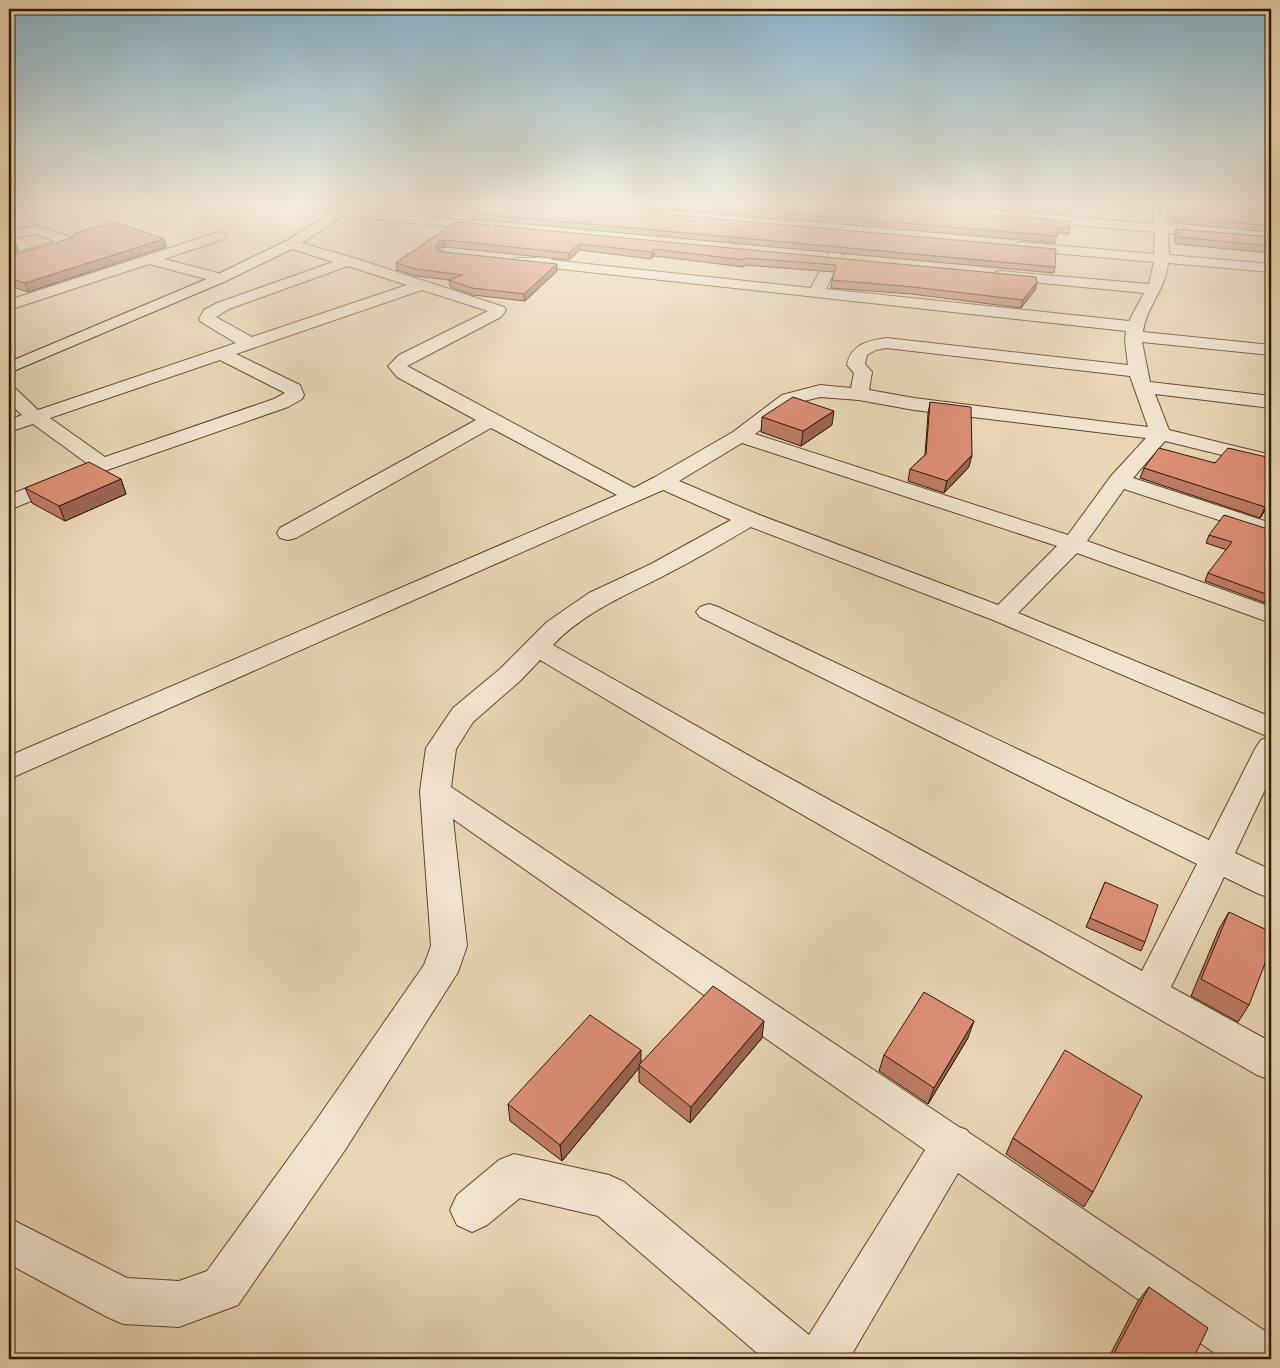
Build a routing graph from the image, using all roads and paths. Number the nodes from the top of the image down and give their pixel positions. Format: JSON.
{"nodes":[{"id":1,"x":119,"y":268,"type":"edge"},
{"id":2,"x":184,"y":268,"type":"edge"},
{"id":3,"x":242,"y":268,"type":"edge"},
{"id":4,"x":330,"y":268,"type":"edge"},
{"id":5,"x":370,"y":268,"type":"edge"},
{"id":6,"x":583,"y":268,"type":"edge"},
{"id":7,"x":829,"y":268,"type":"edge"},
{"id":8,"x":1159,"y":268,"type":"edge"},
{"id":9,"x":988,"y":274,"type":"edge"},
{"id":10,"x":221,"y":278,"type":"junction"},
{"id":11,"x":422,"y":285,"type":"junction"},
{"id":12,"x":1153,"y":289,"type":"junction"},
{"id":13,"x":816,"y":293,"type":"junction"},
{"id":14,"x":9,"y":305,"type":"edge"},
{"id":15,"x":1135,"y":331,"type":"junction"},
{"id":16,"x":251,"y":344,"type":"junction"},
{"id":17,"x":1271,"y":350,"type":"edge"},
{"id":18,"x":222,"y":354,"type":"junction"},
{"id":19,"x":9,"y":368,"type":"edge"},
{"id":20,"x":1140,"y":379,"type":"junction"},
{"id":21,"x":9,"y":394,"type":"edge"},
{"id":22,"x":860,"y":394,"type":"junction"},
{"id":23,"x":1271,"y":402,"type":"edge"},
{"id":24,"x":34,"y":417,"type":"junction"},
{"id":25,"x":490,"y":420,"type":"junction"},
{"id":26,"x":9,"y":426,"type":"edge"},
{"id":27,"x":1161,"y":434,"type":"junction"},
{"id":28,"x":740,"y":436,"type":"junction"},
{"id":29,"x":1271,"y":462,"type":"edge"},
{"id":30,"x":103,"y":465,"type":"junction"},
{"id":31,"x":1119,"y":481,"type":"junction"},
{"id":32,"x":663,"y":482,"type":"junction"},
{"id":33,"x":634,"y":496,"type":"junction"},
{"id":34,"x":9,"y":503,"type":"edge"},
{"id":35,"x":749,"y":518,"type":"junction"},
{"id":36,"x":1271,"y":530,"type":"edge"},
{"id":37,"x":288,"y":533,"type":"dead end"},
{"id":38,"x":1072,"y":544,"type":"junction"},
{"id":39,"x":709,"y":612,"type":"dead end"},
{"id":40,"x":1002,"y":615,"type":"junction"},
{"id":41,"x":1271,"y":615,"type":"edge"},
{"id":42,"x":536,"y":646,"type":"junction"},
{"id":43,"x":1271,"y":728,"type":"edge"},
{"id":44,"x":1271,"y":747,"type":"edge"},
{"id":45,"x":9,"y":768,"type":"edge"},
{"id":46,"x":435,"y":791,"type":"junction"},
{"id":47,"x":1216,"y":859,"type":"junction"},
{"id":48,"x":1271,"y":885,"type":"edge"},
{"id":49,"x":1150,"y":993,"type":"junction"},
{"id":50,"x":1271,"y":1062,"type":"edge"},
{"id":51,"x":952,"y":1144,"type":"junction"},
{"id":52,"x":472,"y":1210,"type":"dead end"},
{"id":53,"x":9,"y":1240,"type":"edge"},
{"id":54,"x":1253,"y":1356,"type":"edge"},
{"id":55,"x":801,"y":1359,"type":"edge"},
{"id":56,"x":822,"y":1359,"type":"edge"}],
"edges":[{"from":1,"to":14,"type":"street"},
{"from":2,"to":10,"type":"street"},
{"from":3,"to":10,"type":"street"},
{"from":4,"to":16,"type":"street"},
{"from":5,"to":11,"type":"street"},
{"from":6,"to":13,"type":"street"},
{"from":7,"to":13,"type":"street"},
{"from":8,"to":12,"type":"street"},
{"from":9,"to":12,"type":"street"},
{"from":10,"to":19,"type":"street"},
{"from":11,"to":16,"type":"street"},
{"from":11,"to":25,"type":"street"},
{"from":12,"to":15,"type":"street"},
{"from":13,"to":15,"type":"street"},
{"from":15,"to":17,"type":"street"},
{"from":15,"to":20,"type":"street"},
{"from":16,"to":18,"type":"street"},
{"from":18,"to":24,"type":"street"},
{"from":18,"to":30,"type":"street"},
{"from":20,"to":22,"type":"street"},
{"from":20,"to":23,"type":"street"},
{"from":20,"to":27,"type":"street"},
{"from":21,"to":24,"type":"street"},
{"from":22,"to":27,"type":"street"},
{"from":22,"to":28,"type":"street"},
{"from":24,"to":26,"type":"street"},
{"from":24,"to":30,"type":"street"},
{"from":25,"to":33,"type":"street"},
{"from":25,"to":37,"type":"street"},
{"from":27,"to":29,"type":"street"},
{"from":27,"to":31,"type":"street"},
{"from":28,"to":32,"type":"street"},
{"from":28,"to":38,"type":"street"},
{"from":30,"to":34,"type":"street"},
{"from":31,"to":36,"type":"street"},
{"from":31,"to":38,"type":"street"},
{"from":32,"to":33,"type":"street"},
{"from":32,"to":35,"type":"street"},
{"from":33,"to":45,"type":"street"},
{"from":35,"to":40,"type":"street"},
{"from":35,"to":42,"type":"street"},
{"from":38,"to":40,"type":"street"},
{"from":38,"to":41,"type":"street"},
{"from":39,"to":47,"type":"street"},
{"from":40,"to":43,"type":"street"},
{"from":42,"to":46,"type":"street"},
{"from":42,"to":49,"type":"street"},
{"from":44,"to":47,"type":"street"},
{"from":46,"to":51,"type":"street"},
{"from":46,"to":53,"type":"street"},
{"from":47,"to":48,"type":"street"},
{"from":47,"to":49,"type":"street"},
{"from":49,"to":50,"type":"street"},
{"from":51,"to":54,"type":"street"},
{"from":51,"to":56,"type":"street"},
{"from":52,"to":55,"type":"street"}]}
